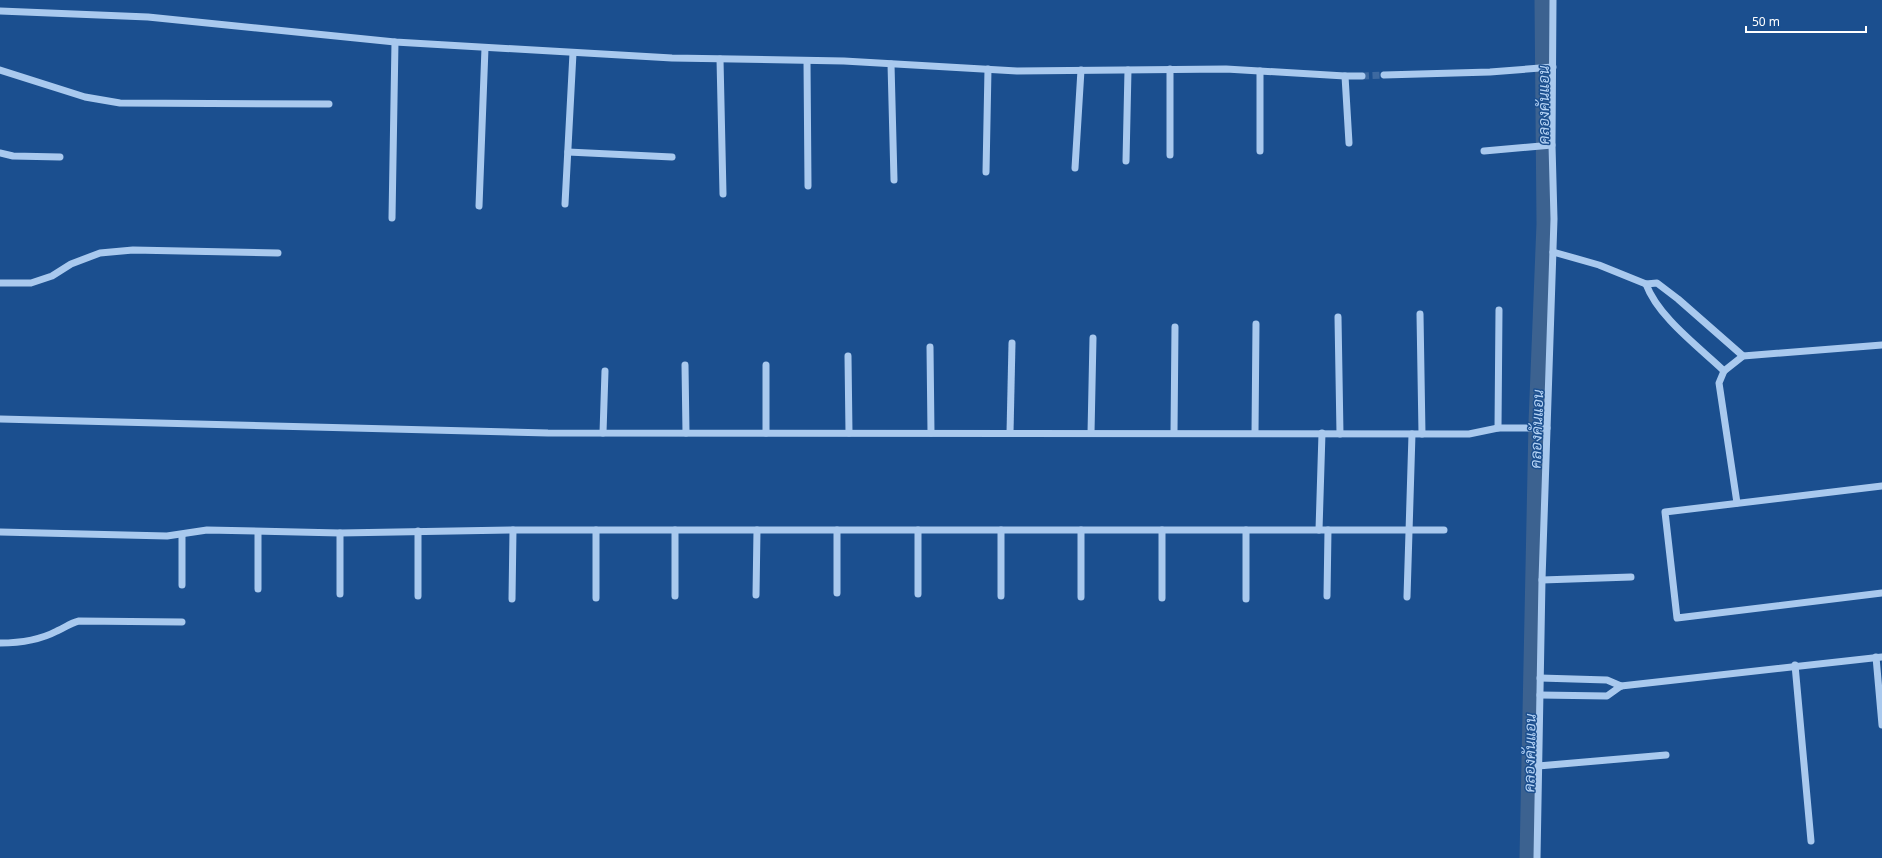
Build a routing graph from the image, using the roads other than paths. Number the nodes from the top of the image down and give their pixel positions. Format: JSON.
{"nodes":[{"id":1,"x":1553,"y":0,"type":"edge"},
{"id":2,"x":0,"y":11,"type":"edge"},
{"id":3,"x":395,"y":42,"type":"junction"},
{"id":4,"x":485,"y":48,"type":"junction"},
{"id":5,"x":573,"y":53,"type":"junction"},
{"id":6,"x":720,"y":59,"type":"junction"},
{"id":7,"x":807,"y":61,"type":"junction"},
{"id":8,"x":892,"y":64,"type":"junction"},
{"id":9,"x":1553,"y":67,"type":"junction"},
{"id":10,"x":988,"y":69,"type":"junction"},
{"id":11,"x":1170,"y":69,"type":"junction"},
{"id":12,"x":0,"y":70,"type":"edge"},
{"id":13,"x":1081,"y":70,"type":"junction"},
{"id":14,"x":1128,"y":70,"type":"junction"},
{"id":15,"x":1260,"y":71,"type":"junction"},
{"id":16,"x":1384,"y":75,"type":"tunnel mouth"},
{"id":17,"x":1345,"y":76,"type":"junction"},
{"id":18,"x":1362,"y":76,"type":"tunnel mouth"},
{"id":19,"x":329,"y":104,"type":"dead end"},
{"id":20,"x":1349,"y":143,"type":"dead end"},
{"id":21,"x":1552,"y":145,"type":"junction"},
{"id":22,"x":1260,"y":151,"type":"dead end"},
{"id":23,"x":1484,"y":151,"type":"dead end"},
{"id":24,"x":568,"y":152,"type":"junction"},
{"id":25,"x":0,"y":153,"type":"edge"},
{"id":26,"x":1170,"y":155,"type":"dead end"},
{"id":27,"x":60,"y":157,"type":"dead end"},
{"id":28,"x":672,"y":157,"type":"dead end"},
{"id":29,"x":1126,"y":161,"type":"dead end"},
{"id":30,"x":1075,"y":168,"type":"dead end"},
{"id":31,"x":986,"y":172,"type":"dead end"},
{"id":32,"x":894,"y":180,"type":"dead end"},
{"id":33,"x":808,"y":186,"type":"dead end"},
{"id":34,"x":723,"y":194,"type":"dead end"},
{"id":35,"x":565,"y":204,"type":"dead end"},
{"id":36,"x":479,"y":206,"type":"dead end"},
{"id":37,"x":392,"y":218,"type":"dead end"},
{"id":38,"x":1553,"y":252,"type":"junction"},
{"id":39,"x":278,"y":253,"type":"dead end"},
{"id":40,"x":0,"y":282,"type":"edge"},
{"id":41,"x":1646,"y":284,"type":"junction"},
{"id":42,"x":1499,"y":310,"type":"dead end"},
{"id":43,"x":1420,"y":314,"type":"dead end"},
{"id":44,"x":1338,"y":317,"type":"dead end"},
{"id":45,"x":1256,"y":324,"type":"dead end"},
{"id":46,"x":1175,"y":327,"type":"dead end"},
{"id":47,"x":1093,"y":338,"type":"dead end"},
{"id":48,"x":1012,"y":344,"type":"dead end"},
{"id":49,"x":1882,"y":345,"type":"edge"},
{"id":50,"x":930,"y":347,"type":"dead end"},
{"id":51,"x":848,"y":356,"type":"dead end"},
{"id":52,"x":1743,"y":356,"type":"junction"},
{"id":53,"x":685,"y":365,"type":"dead end"},
{"id":54,"x":766,"y":365,"type":"dead end"},
{"id":55,"x":605,"y":371,"type":"dead end"},
{"id":56,"x":1724,"y":371,"type":"junction"},
{"id":57,"x":0,"y":419,"type":"edge"},
{"id":58,"x":1498,"y":428,"type":"junction"},
{"id":59,"x":1547,"y":428,"type":"junction"},
{"id":60,"x":603,"y":433,"type":"junction"},
{"id":61,"x":686,"y":433,"type":"junction"},
{"id":62,"x":766,"y":433,"type":"junction"},
{"id":63,"x":849,"y":433,"type":"junction"},
{"id":64,"x":931,"y":433,"type":"junction"},
{"id":65,"x":1010,"y":433,"type":"junction"},
{"id":66,"x":1091,"y":433,"type":"junction"},
{"id":67,"x":1174,"y":433,"type":"junction"},
{"id":68,"x":1255,"y":433,"type":"junction"},
{"id":69,"x":1322,"y":434,"type":"junction"},
{"id":70,"x":1340,"y":434,"type":"junction"},
{"id":71,"x":1412,"y":434,"type":"junction"},
{"id":72,"x":1422,"y":434,"type":"junction"},
{"id":73,"x":1882,"y":486,"type":"edge"},
{"id":74,"x":1736,"y":502,"type":"junction"},
{"id":75,"x":513,"y":530,"type":"junction"},
{"id":76,"x":596,"y":530,"type":"junction"},
{"id":77,"x":675,"y":530,"type":"junction"},
{"id":78,"x":757,"y":530,"type":"junction"},
{"id":79,"x":837,"y":530,"type":"junction"},
{"id":80,"x":918,"y":530,"type":"junction"},
{"id":81,"x":1001,"y":530,"type":"junction"},
{"id":82,"x":1081,"y":530,"type":"junction"},
{"id":83,"x":1162,"y":530,"type":"junction"},
{"id":84,"x":1246,"y":530,"type":"junction"},
{"id":85,"x":1320,"y":530,"type":"junction"},
{"id":86,"x":1328,"y":530,"type":"junction"},
{"id":87,"x":1408,"y":530,"type":"junction"},
{"id":88,"x":1444,"y":530,"type":"dead end"},
{"id":89,"x":418,"y":531,"type":"junction"},
{"id":90,"x":0,"y":532,"type":"edge"},
{"id":91,"x":258,"y":532,"type":"junction"},
{"id":92,"x":340,"y":533,"type":"junction"},
{"id":93,"x":182,"y":534,"type":"junction"},
{"id":94,"x":1630,"y":577,"type":"dead end"},
{"id":95,"x":1542,"y":580,"type":"junction"},
{"id":96,"x":182,"y":585,"type":"dead end"},
{"id":97,"x":258,"y":590,"type":"dead end"},
{"id":98,"x":836,"y":593,"type":"dead end"},
{"id":99,"x":1882,"y":593,"type":"edge"},
{"id":100,"x":340,"y":594,"type":"dead end"},
{"id":101,"x":918,"y":594,"type":"dead end"},
{"id":102,"x":756,"y":595,"type":"dead end"},
{"id":103,"x":418,"y":596,"type":"dead end"},
{"id":104,"x":675,"y":596,"type":"dead end"},
{"id":105,"x":1001,"y":596,"type":"dead end"},
{"id":106,"x":1080,"y":596,"type":"dead end"},
{"id":107,"x":1327,"y":596,"type":"dead end"},
{"id":108,"x":1407,"y":597,"type":"dead end"},
{"id":109,"x":596,"y":598,"type":"dead end"},
{"id":110,"x":1162,"y":598,"type":"dead end"},
{"id":111,"x":512,"y":599,"type":"dead end"},
{"id":112,"x":1246,"y":599,"type":"dead end"},
{"id":113,"x":182,"y":622,"type":"dead end"},
{"id":114,"x":0,"y":643,"type":"edge"},
{"id":115,"x":1879,"y":657,"type":"edge"},
{"id":116,"x":1795,"y":665,"type":"junction"},
{"id":117,"x":1540,"y":678,"type":"junction"},
{"id":118,"x":1621,"y":686,"type":"junction"},
{"id":119,"x":1540,"y":695,"type":"junction"},
{"id":120,"x":1882,"y":725,"type":"edge"},
{"id":121,"x":1666,"y":755,"type":"dead end"},
{"id":122,"x":1538,"y":766,"type":"junction"},
{"id":123,"x":1811,"y":842,"type":"dead end"},
{"id":124,"x":1537,"y":858,"type":"edge"}],
"edges":[{"from":1,"to":9,"type":"street"},
{"from":2,"to":3,"type":"street"},
{"from":3,"to":4,"type":"street"},
{"from":3,"to":37,"type":"street"},
{"from":4,"to":5,"type":"street"},
{"from":4,"to":36,"type":"street"},
{"from":5,"to":6,"type":"street"},
{"from":5,"to":24,"type":"street"},
{"from":6,"to":7,"type":"street"},
{"from":6,"to":34,"type":"street"},
{"from":7,"to":8,"type":"street"},
{"from":7,"to":33,"type":"street"},
{"from":8,"to":10,"type":"street"},
{"from":8,"to":32,"type":"street"},
{"from":9,"to":16,"type":"street"},
{"from":9,"to":21,"type":"street"},
{"from":10,"to":13,"type":"street"},
{"from":10,"to":31,"type":"street"},
{"from":11,"to":14,"type":"street"},
{"from":11,"to":15,"type":"street"},
{"from":11,"to":26,"type":"street"},
{"from":12,"to":19,"type":"street"},
{"from":13,"to":14,"type":"street"},
{"from":13,"to":30,"type":"street"},
{"from":14,"to":29,"type":"street"},
{"from":15,"to":17,"type":"street"},
{"from":15,"to":22,"type":"street"},
{"from":17,"to":18,"type":"street"},
{"from":17,"to":20,"type":"street"},
{"from":21,"to":23,"type":"street"},
{"from":21,"to":38,"type":"street"},
{"from":24,"to":28,"type":"street"},
{"from":24,"to":35,"type":"street"},
{"from":25,"to":27,"type":"street"},
{"from":38,"to":41,"type":"street"},
{"from":38,"to":59,"type":"street"},
{"from":39,"to":40,"type":"street"},
{"from":41,"to":52,"type":"street"},
{"from":41,"to":56,"type":"street"},
{"from":42,"to":58,"type":"street"},
{"from":43,"to":72,"type":"street"},
{"from":44,"to":70,"type":"street"},
{"from":45,"to":68,"type":"street"},
{"from":46,"to":67,"type":"street"},
{"from":47,"to":66,"type":"street"},
{"from":48,"to":65,"type":"street"},
{"from":49,"to":52,"type":"street"},
{"from":50,"to":64,"type":"street"},
{"from":51,"to":63,"type":"street"},
{"from":52,"to":56,"type":"street"},
{"from":53,"to":61,"type":"street"},
{"from":54,"to":62,"type":"street"},
{"from":55,"to":60,"type":"street"},
{"from":56,"to":74,"type":"street"},
{"from":57,"to":60,"type":"street"},
{"from":58,"to":59,"type":"street"},
{"from":58,"to":72,"type":"street"},
{"from":59,"to":95,"type":"street"},
{"from":60,"to":61,"type":"street"},
{"from":61,"to":62,"type":"street"},
{"from":62,"to":63,"type":"street"},
{"from":63,"to":64,"type":"street"},
{"from":64,"to":65,"type":"street"},
{"from":65,"to":66,"type":"street"},
{"from":66,"to":67,"type":"street"},
{"from":67,"to":68,"type":"street"},
{"from":68,"to":69,"type":"street"},
{"from":69,"to":70,"type":"street"},
{"from":69,"to":85,"type":"street"},
{"from":70,"to":71,"type":"street"},
{"from":71,"to":72,"type":"street"},
{"from":71,"to":87,"type":"street"},
{"from":73,"to":74,"type":"street"},
{"from":74,"to":99,"type":"street"},
{"from":75,"to":76,"type":"street"},
{"from":75,"to":89,"type":"street"},
{"from":75,"to":111,"type":"street"},
{"from":76,"to":77,"type":"street"},
{"from":76,"to":109,"type":"street"},
{"from":77,"to":78,"type":"street"},
{"from":77,"to":104,"type":"street"},
{"from":78,"to":79,"type":"street"},
{"from":78,"to":102,"type":"street"},
{"from":79,"to":80,"type":"street"},
{"from":79,"to":98,"type":"street"},
{"from":80,"to":81,"type":"street"},
{"from":80,"to":101,"type":"street"},
{"from":81,"to":82,"type":"street"},
{"from":81,"to":105,"type":"street"},
{"from":82,"to":83,"type":"street"},
{"from":82,"to":106,"type":"street"},
{"from":83,"to":84,"type":"street"},
{"from":83,"to":110,"type":"street"},
{"from":84,"to":85,"type":"street"},
{"from":84,"to":112,"type":"street"},
{"from":85,"to":86,"type":"street"},
{"from":86,"to":87,"type":"street"},
{"from":86,"to":107,"type":"street"},
{"from":87,"to":88,"type":"street"},
{"from":87,"to":108,"type":"street"},
{"from":89,"to":92,"type":"street"},
{"from":89,"to":103,"type":"street"},
{"from":90,"to":93,"type":"street"},
{"from":91,"to":92,"type":"street"},
{"from":91,"to":93,"type":"street"},
{"from":91,"to":97,"type":"street"},
{"from":92,"to":100,"type":"street"},
{"from":93,"to":96,"type":"street"},
{"from":94,"to":95,"type":"street"},
{"from":95,"to":117,"type":"street"},
{"from":113,"to":114,"type":"street"},
{"from":115,"to":116,"type":"street"},
{"from":115,"to":120,"type":"street"},
{"from":116,"to":118,"type":"street"},
{"from":116,"to":123,"type":"street"},
{"from":117,"to":118,"type":"street"},
{"from":117,"to":119,"type":"street"},
{"from":118,"to":119,"type":"street"},
{"from":119,"to":122,"type":"street"},
{"from":121,"to":122,"type":"street"},
{"from":122,"to":124,"type":"street"}]}
